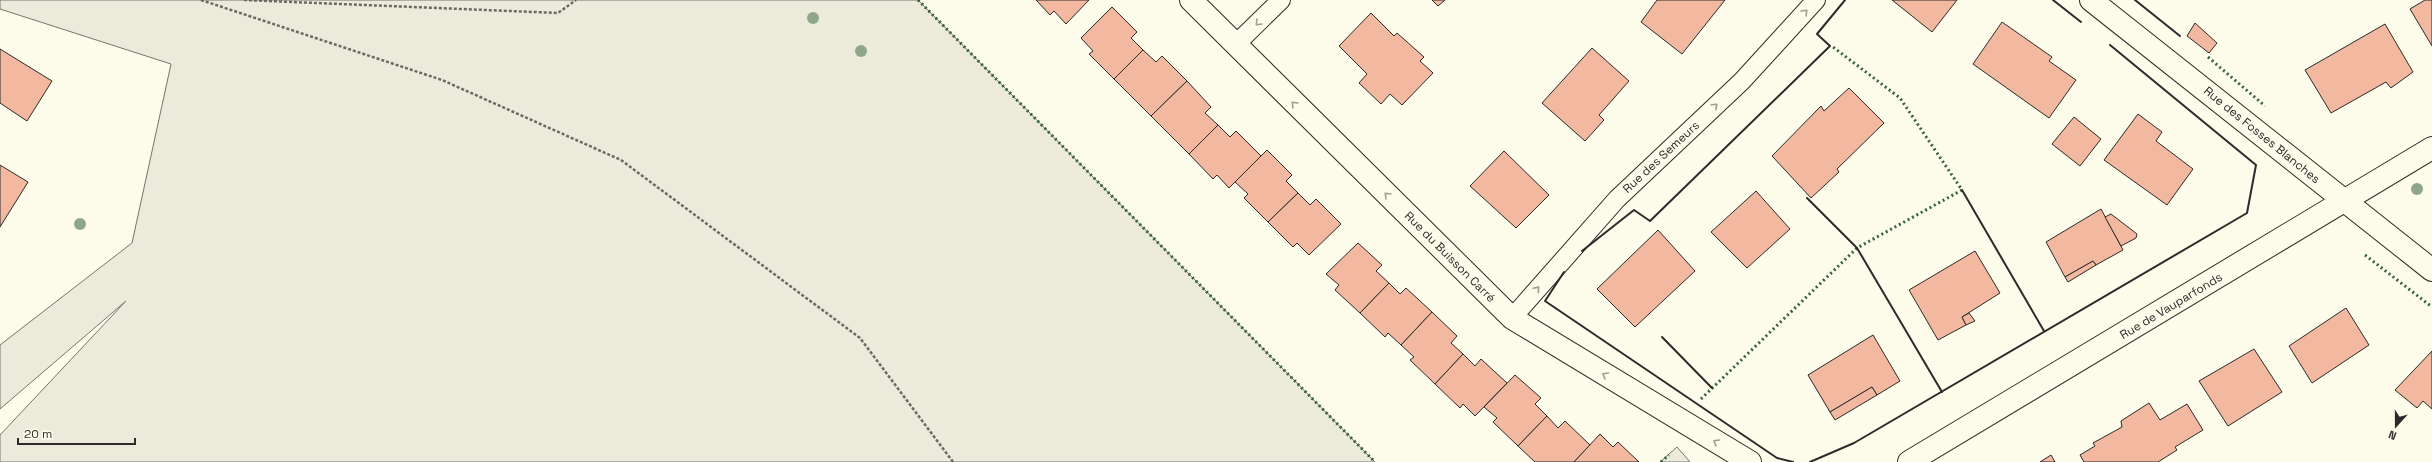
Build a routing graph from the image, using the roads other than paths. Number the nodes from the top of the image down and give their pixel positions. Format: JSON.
{"nodes":[{"id":1,"x":1191,"y":0,"type":"edge"},
{"id":2,"x":1281,"y":0,"type":"edge"},
{"id":3,"x":1816,"y":0,"type":"edge"},
{"id":4,"x":2091,"y":0,"type":"edge"},
{"id":5,"x":1235,"y":45,"type":"junction"},
{"id":6,"x":2432,"y":148,"type":"edge"},
{"id":7,"x":2344,"y":202,"type":"junction"},
{"id":8,"x":2432,"y":270,"type":"edge"},
{"id":9,"x":1512,"y":318,"type":"junction"},
{"id":10,"x":1750,"y":462,"type":"edge"},
{"id":11,"x":1909,"y":462,"type":"edge"}],
"edges":[{"from":1,"to":5,"type":"street","name":"Rue du Buisson Carré"},
{"from":2,"to":5,"type":"lane","one_way":true},
{"from":9,"to":3,"type":"lane","name":"Rue des Semeurs","one_way":true},
{"from":4,"to":7,"type":"street","name":"Rue des Fosses Blanches"},
{"from":9,"to":5,"type":"street","name":"Rue du Buisson Carré","one_way":true},
{"from":6,"to":7,"type":"street","name":"Rue de Vauparfonds"},
{"from":7,"to":8,"type":"street","name":"Rue des Fosses Blanches"},
{"from":7,"to":11,"type":"street","name":"Rue de Vauparfonds"},
{"from":10,"to":9,"type":"street","name":"Rue du Buisson Carré","one_way":true}]}
